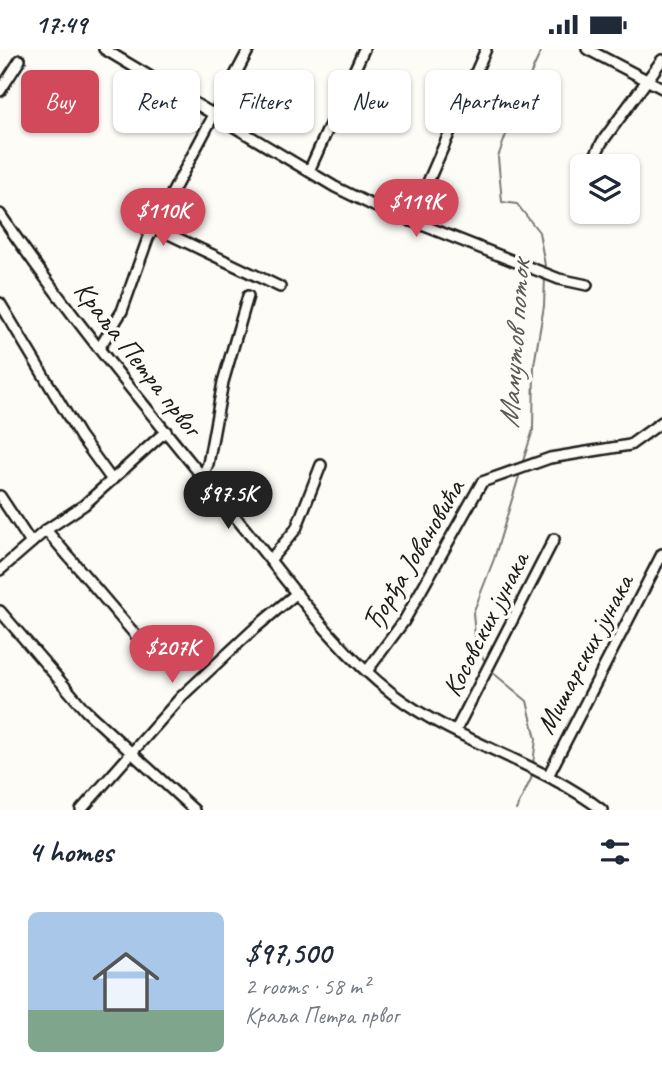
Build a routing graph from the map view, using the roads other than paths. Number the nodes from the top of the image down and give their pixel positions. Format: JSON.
{"nodes":[{"id":1,"x":104,"y":49,"type":"edge"},
{"id":2,"x":249,"y":49,"type":"edge"},
{"id":3,"x":364,"y":49,"type":"edge"},
{"id":4,"x":486,"y":49,"type":"edge"},
{"id":5,"x":587,"y":49,"type":"edge"},
{"id":6,"x":20,"y":60,"type":"dead end"},
{"id":7,"x":662,"y":60,"type":"edge"},
{"id":8,"x":238,"y":70,"type":"edge"},
{"id":9,"x":648,"y":80,"type":"junction"},
{"id":10,"x":662,"y":88,"type":"edge"},
{"id":11,"x":0,"y":91,"type":"edge"},
{"id":12,"x":214,"y":114,"type":"joint"},
{"id":13,"x":246,"y":133,"type":"edge"},
{"id":14,"x":596,"y":154,"type":"edge"},
{"id":15,"x":309,"y":171,"type":"junction"},
{"id":16,"x":0,"y":213,"type":"edge"},
{"id":17,"x":411,"y":221,"type":"junction"},
{"id":18,"x":154,"y":227,"type":"junction"},
{"id":19,"x":587,"y":285,"type":"dead end"},
{"id":20,"x":280,"y":287,"type":"dead end"},
{"id":21,"x":248,"y":296,"type":"dead end"},
{"id":22,"x":0,"y":303,"type":"edge"},
{"id":23,"x":100,"y":347,"type":"junction"},
{"id":24,"x":662,"y":422,"type":"edge"},
{"id":25,"x":166,"y":431,"type":"junction"},
{"id":26,"x":321,"y":465,"type":"dead end"},
{"id":27,"x":202,"y":477,"type":"junction"},
{"id":28,"x":112,"y":480,"type":"junction"},
{"id":29,"x":0,"y":496,"type":"edge"},
{"id":30,"x":46,"y":530,"type":"junction"},
{"id":31,"x":554,"y":539,"type":"dead end"},
{"id":32,"x":31,"y":543,"type":"junction"},
{"id":33,"x":662,"y":554,"type":"edge"},
{"id":34,"x":270,"y":560,"type":"junction"},
{"id":35,"x":0,"y":570,"type":"edge"},
{"id":36,"x":298,"y":593,"type":"junction"},
{"id":37,"x":0,"y":611,"type":"edge"},
{"id":38,"x":138,"y":638,"type":"dead end"},
{"id":39,"x":366,"y":671,"type":"junction"},
{"id":40,"x":456,"y":730,"type":"junction"},
{"id":41,"x":130,"y":753,"type":"junction"},
{"id":42,"x":548,"y":776,"type":"junction"},
{"id":43,"x":81,"y":810,"type":"edge"},
{"id":44,"x":194,"y":810,"type":"edge"},
{"id":45,"x":602,"y":810,"type":"edge"}],
"edges":[{"from":1,"to":12,"type":"street"},
{"from":2,"to":8,"type":"street"},
{"from":3,"to":15,"type":"street"},
{"from":4,"to":17,"type":"street"},
{"from":5,"to":9,"type":"street"},
{"from":6,"to":11,"type":"street"},
{"from":7,"to":9,"type":"street"},
{"from":9,"to":10,"type":"street"},
{"from":9,"to":14,"type":"street"},
{"from":12,"to":18,"type":"street"},
{"from":13,"to":15,"type":"street"},
{"from":15,"to":17,"type":"street"},
{"from":16,"to":23,"type":"street","name":"Краља Петра првог"},
{"from":17,"to":19,"type":"street"},
{"from":18,"to":20,"type":"street"},
{"from":18,"to":23,"type":"street"},
{"from":21,"to":27,"type":"street"},
{"from":22,"to":28,"type":"street"},
{"from":23,"to":25,"type":"street","name":"Краља Петра првог"},
{"from":24,"to":39,"type":"street","name":"Ђорђа Јовановића"},
{"from":25,"to":27,"type":"street","name":"Краља Петра првог"},
{"from":25,"to":28,"type":"street"},
{"from":26,"to":34,"type":"street"},
{"from":27,"to":34,"type":"street","name":"Краља Петра првог"},
{"from":28,"to":30,"type":"street"},
{"from":29,"to":32,"type":"street"},
{"from":30,"to":32,"type":"street"},
{"from":30,"to":38,"type":"street"},
{"from":31,"to":40,"type":"street","name":"Косовских јунака"},
{"from":32,"to":35,"type":"street"},
{"from":33,"to":42,"type":"street","name":"Мишарских јунака"},
{"from":34,"to":36,"type":"street","name":"Краља Петра првог"},
{"from":36,"to":39,"type":"street","name":"Краља Петра првог"},
{"from":36,"to":41,"type":"street"},
{"from":37,"to":41,"type":"street"},
{"from":39,"to":40,"type":"street","name":"Краља Петра првог"},
{"from":40,"to":42,"type":"street","name":"Краља Петра првог"},
{"from":41,"to":43,"type":"street"},
{"from":41,"to":44,"type":"street"},
{"from":42,"to":45,"type":"street","name":"Краља Петра првог"}]}
